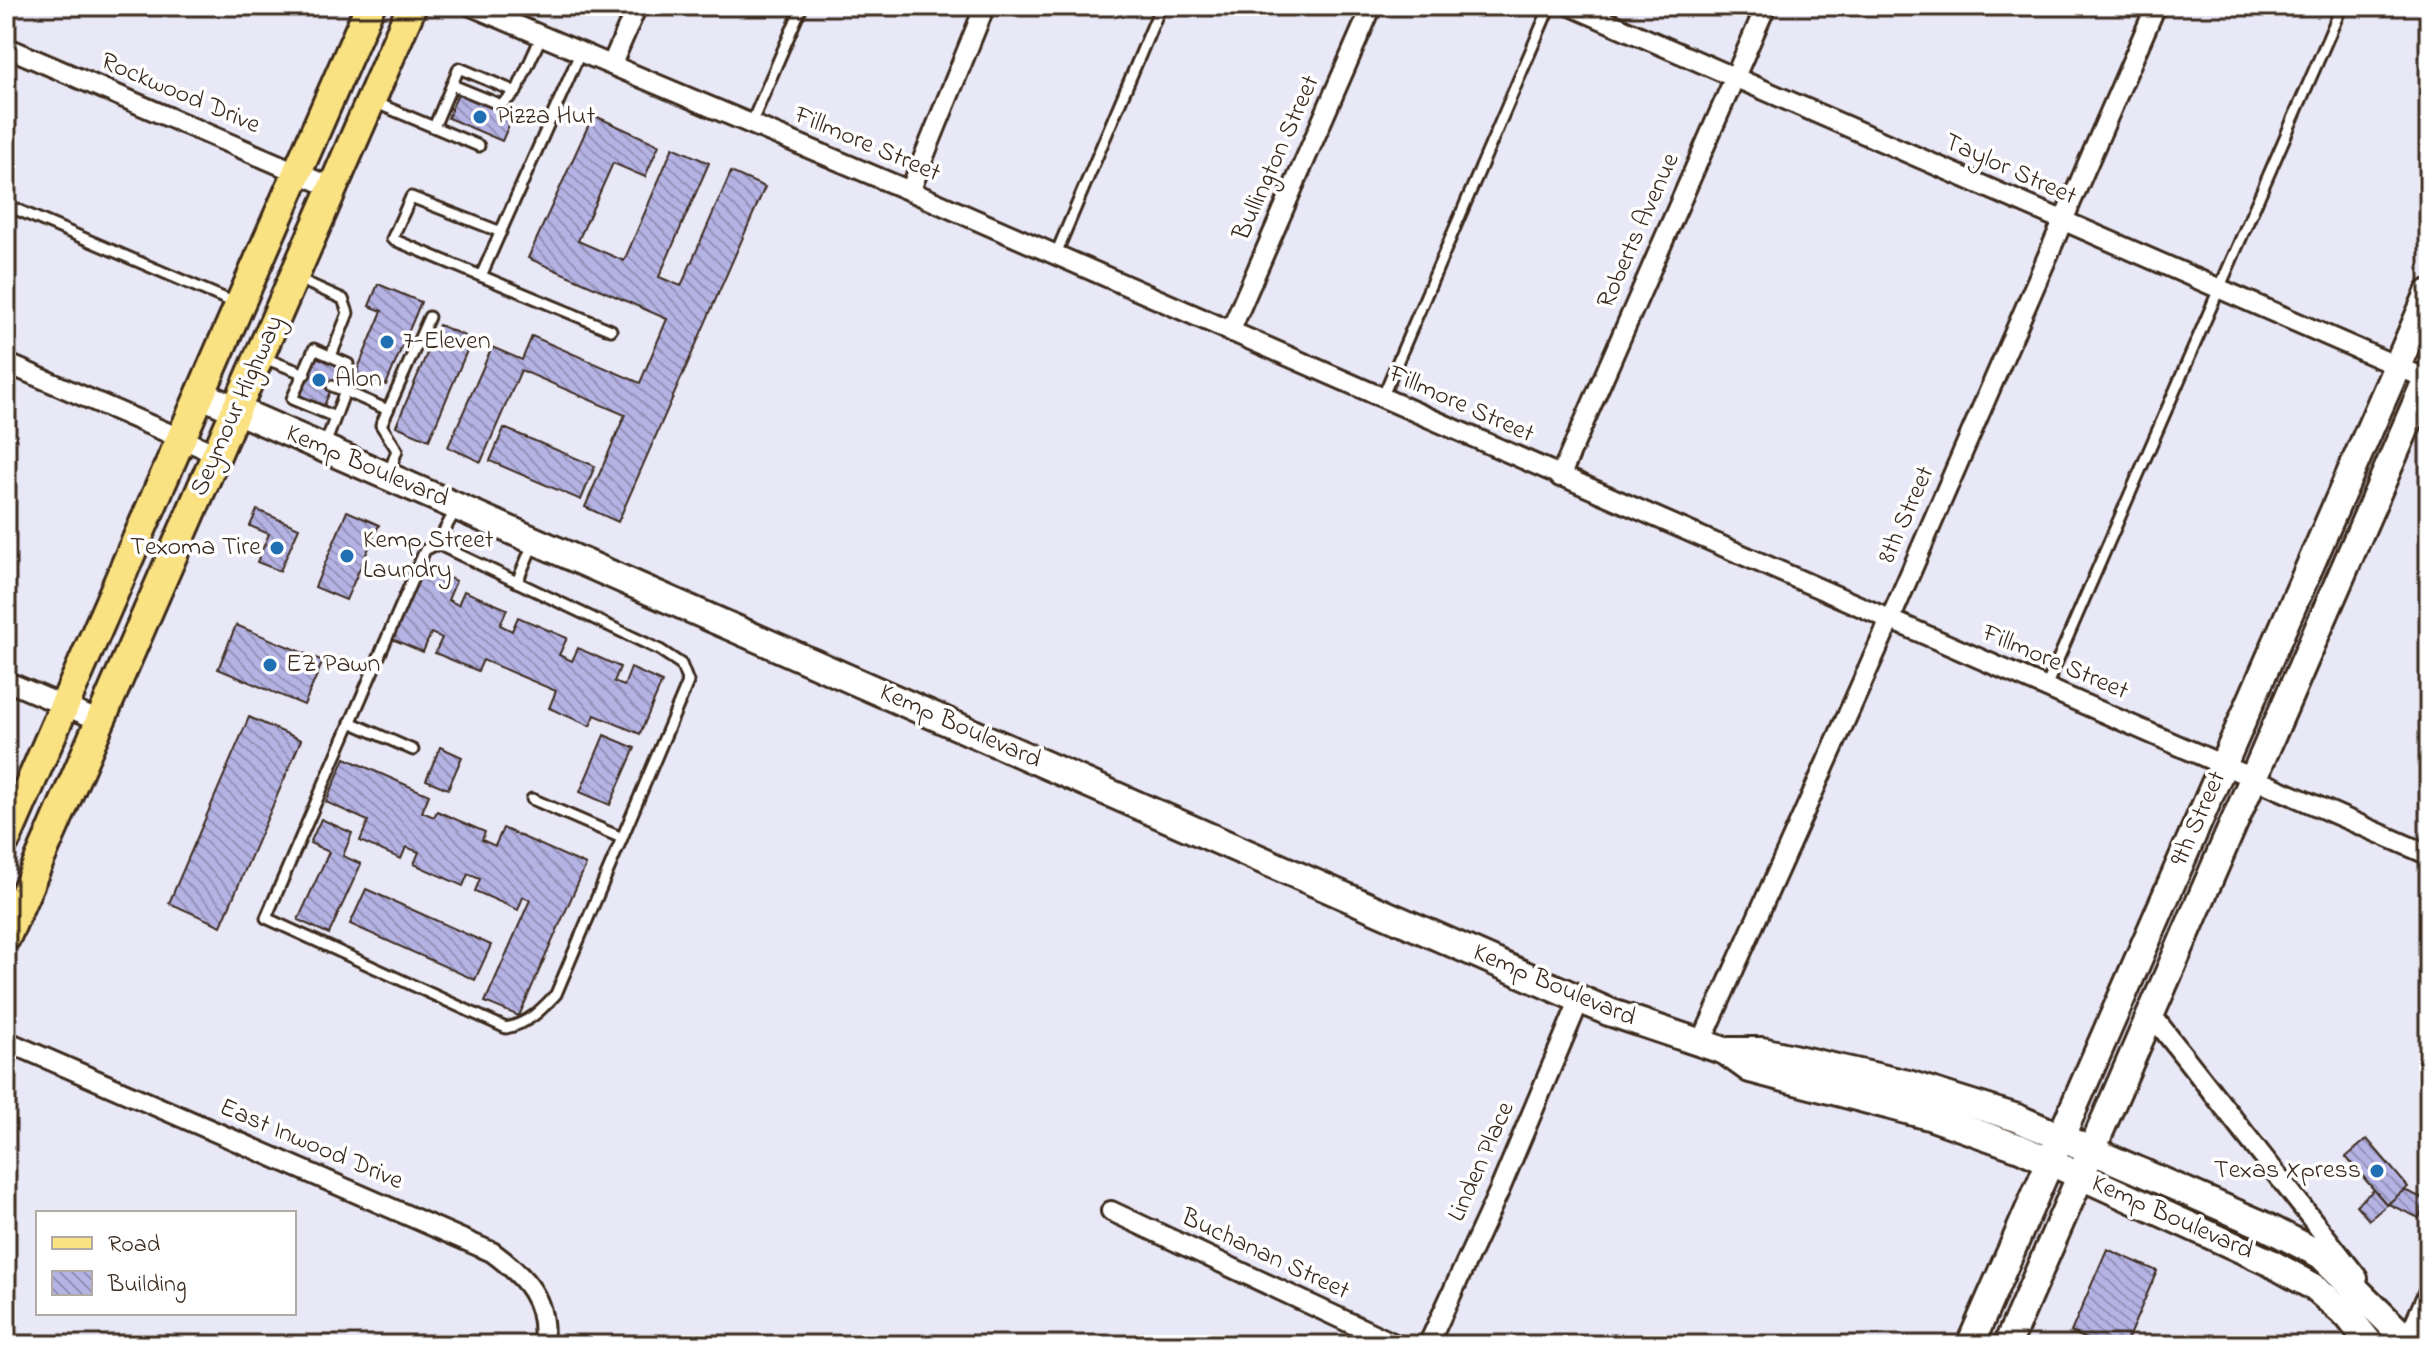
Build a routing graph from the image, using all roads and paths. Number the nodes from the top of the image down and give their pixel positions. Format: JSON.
{"nodes":[{"id":1,"x":370,"y":6,"type":"edge"},
{"id":2,"x":412,"y":6,"type":"edge"},
{"id":3,"x":471,"y":6,"type":"edge"},
{"id":4,"x":637,"y":6,"type":"edge"},
{"id":5,"x":802,"y":6,"type":"edge"},
{"id":6,"x":985,"y":6,"type":"edge"},
{"id":7,"x":1161,"y":6,"type":"edge"},
{"id":8,"x":1372,"y":6,"type":"edge"},
{"id":9,"x":1550,"y":6,"type":"edge"},
{"id":10,"x":1571,"y":6,"type":"edge"},
{"id":11,"x":1766,"y":6,"type":"edge"},
{"id":12,"x":2156,"y":6,"type":"edge"},
{"id":13,"x":2342,"y":6,"type":"edge"},
{"id":14,"x":542,"y":35,"type":"junction"},
{"id":15,"x":6,"y":47,"type":"edge"},
{"id":16,"x":581,"y":51,"type":"junction"},
{"id":17,"x":612,"y":64,"type":"junction"},
{"id":18,"x":1734,"y":78,"type":"junction"},
{"id":19,"x":452,"y":85,"type":"junction"},
{"id":20,"x":516,"y":92,"type":"junction"},
{"id":21,"x":371,"y":100,"type":"junction"},
{"id":22,"x":751,"y":124,"type":"junction"},
{"id":23,"x":434,"y":127,"type":"junction"},
{"id":24,"x":479,"y":146,"type":"dead end"},
{"id":25,"x":296,"y":172,"type":"junction"},
{"id":26,"x":333,"y":188,"type":"junction"},
{"id":27,"x":910,"y":191,"type":"junction"},
{"id":28,"x":6,"y":205,"type":"edge"},
{"id":29,"x":2063,"y":222,"type":"junction"},
{"id":30,"x":501,"y":232,"type":"junction"},
{"id":31,"x":1055,"y":256,"type":"junction"},
{"id":32,"x":481,"y":276,"type":"junction"},
{"id":33,"x":294,"y":278,"type":"junction"},
{"id":34,"x":2219,"y":289,"type":"junction"},
{"id":35,"x":2429,"y":293,"type":"edge"},
{"id":36,"x":238,"y":305,"type":"junction"},
{"id":37,"x":429,"y":317,"type":"dead end"},
{"id":38,"x":611,"y":330,"type":"dead end"},
{"id":39,"x":1230,"y":332,"type":"junction"},
{"id":40,"x":260,"y":356,"type":"junction"},
{"id":41,"x":331,"y":356,"type":"junction"},
{"id":42,"x":6,"y":363,"type":"edge"},
{"id":43,"x":2397,"y":366,"type":"junction"},
{"id":44,"x":303,"y":374,"type":"junction"},
{"id":45,"x":2428,"y":377,"type":"edge"},
{"id":46,"x":332,"y":386,"type":"dead end"},
{"id":47,"x":345,"y":391,"type":"junction"},
{"id":48,"x":200,"y":394,"type":"junction"},
{"id":49,"x":1382,"y":398,"type":"junction"},
{"id":50,"x":236,"y":410,"type":"junction"},
{"id":51,"x":388,"y":410,"type":"junction"},
{"id":52,"x":335,"y":417,"type":"junction"},
{"id":53,"x":180,"y":438,"type":"junction"},
{"id":54,"x":324,"y":448,"type":"junction"},
{"id":55,"x":217,"y":454,"type":"junction"},
{"id":56,"x":388,"y":476,"type":"junction"},
{"id":57,"x":1560,"y":477,"type":"junction"},
{"id":58,"x":458,"y":506,"type":"junction"},
{"id":59,"x":534,"y":540,"type":"junction"},
{"id":60,"x":437,"y":544,"type":"junction"},
{"id":61,"x":517,"y":582,"type":"junction"},
{"id":62,"x":1890,"y":620,"type":"junction"},
{"id":63,"x":6,"y":681,"type":"edge"},
{"id":64,"x":2046,"y":687,"type":"junction"},
{"id":65,"x":64,"y":706,"type":"junction"},
{"id":66,"x":100,"y":721,"type":"junction"},
{"id":67,"x":350,"y":722,"type":"junction"},
{"id":68,"x":413,"y":750,"type":"dead end"},
{"id":69,"x":2223,"y":764,"type":"junction"},
{"id":70,"x":2254,"y":778,"type":"junction"},
{"id":71,"x":532,"y":799,"type":"dead end"},
{"id":72,"x":622,"y":838,"type":"junction"},
{"id":73,"x":6,"y":839,"type":"edge"},
{"id":74,"x":2429,"y":855,"type":"edge"},
{"id":75,"x":6,"y":937,"type":"edge"},
{"id":76,"x":1580,"y":999,"type":"junction"},
{"id":77,"x":2151,"y":1014,"type":"junction"},
{"id":78,"x":6,"y":1041,"type":"edge"},
{"id":79,"x":1713,"y":1047,"type":"junction"},
{"id":80,"x":2061,"y":1137,"type":"junction"},
{"id":81,"x":2092,"y":1150,"type":"junction"},
{"id":82,"x":2050,"y":1162,"type":"junction"},
{"id":83,"x":2080,"y":1176,"type":"junction"},
{"id":84,"x":1111,"y":1211,"type":"dead end"},
{"id":85,"x":2429,"y":1291,"type":"edge"},
{"id":86,"x":2414,"y":1330,"type":"edge"},
{"id":87,"x":543,"y":1345,"type":"edge"},
{"id":88,"x":1397,"y":1345,"type":"edge"},
{"id":89,"x":1428,"y":1345,"type":"edge"},
{"id":90,"x":1970,"y":1345,"type":"edge"},
{"id":91,"x":2007,"y":1345,"type":"edge"},
{"id":92,"x":2371,"y":1345,"type":"edge"}],
"edges":[{"from":1,"to":25,"type":"main road","name":"Seymour Highway"},
{"from":2,"to":21,"type":"main road","name":"Seymour Highway"},
{"from":3,"to":14,"type":"street","name":"Fillmore Street"},
{"from":4,"to":17,"type":"street"},
{"from":5,"to":22,"type":"lane"},
{"from":6,"to":27,"type":"street"},
{"from":7,"to":31,"type":"lane"},
{"from":8,"to":39,"type":"street","name":"Bullington Street"},
{"from":9,"to":49,"type":"lane"},
{"from":10,"to":18,"type":"street","name":"Taylor Street"},
{"from":11,"to":18,"type":"street","name":"Roberts Avenue"},
{"from":12,"to":29,"type":"street","name":"8th Street"},
{"from":13,"to":34,"type":"lane"},
{"from":14,"to":16,"type":"street","name":"Fillmore Street"},
{"from":14,"to":20,"type":"lane"},
{"from":15,"to":25,"type":"street","name":"Rockwood Drive"},
{"from":16,"to":17,"type":"street","name":"Fillmore Street"},
{"from":16,"to":30,"type":"lane"},
{"from":17,"to":22,"type":"street","name":"Fillmore Street"},
{"from":18,"to":29,"type":"street","name":"Taylor Street"},
{"from":18,"to":57,"type":"street","name":"Roberts Avenue"},
{"from":19,"to":20,"type":"lane"},
{"from":19,"to":20,"type":"lane"},
{"from":19,"to":23,"type":"lane"},
{"from":21,"to":23,"type":"lane"},
{"from":21,"to":26,"type":"main road","name":"Seymour Highway"},
{"from":22,"to":27,"type":"street","name":"Fillmore Street"},
{"from":23,"to":24,"type":"lane"},
{"from":25,"to":26,"type":"street","name":"Rockwood Drive"},
{"from":25,"to":36,"type":"main road","name":"Seymour Highway"},
{"from":26,"to":33,"type":"main road","name":"Seymour Highway"},
{"from":27,"to":31,"type":"street","name":"Fillmore Street"},
{"from":28,"to":36,"type":"lane"},
{"from":29,"to":34,"type":"street","name":"Taylor Street"},
{"from":29,"to":62,"type":"street","name":"8th Street"},
{"from":30,"to":32,"type":"lane"},
{"from":30,"to":32,"type":"lane"},
{"from":31,"to":39,"type":"street","name":"Fillmore Street"},
{"from":32,"to":38,"type":"lane"},
{"from":33,"to":40,"type":"main road","name":"Seymour Highway"},
{"from":33,"to":41,"type":"lane"},
{"from":34,"to":43,"type":"street","name":"Taylor Street"},
{"from":34,"to":64,"type":"lane"},
{"from":35,"to":43,"type":"main road","name":"9th Street"},
{"from":36,"to":48,"type":"main road","name":"Seymour Highway"},
{"from":37,"to":51,"type":"lane"},
{"from":39,"to":49,"type":"street","name":"Fillmore Street"},
{"from":40,"to":44,"type":"lane"},
{"from":40,"to":50,"type":"main road","name":"Seymour Highway"},
{"from":41,"to":44,"type":"lane"},
{"from":41,"to":47,"type":"lane"},
{"from":42,"to":53,"type":"street"},
{"from":43,"to":45,"type":"street","name":"Taylor Street"},
{"from":43,"to":69,"type":"main road","name":"9th Street"},
{"from":44,"to":52,"type":"lane"},
{"from":45,"to":70,"type":"main road","name":"9th Street"},
{"from":46,"to":47,"type":"lane"},
{"from":47,"to":51,"type":"lane"},
{"from":47,"to":52,"type":"lane"},
{"from":48,"to":50,"type":"main road","name":"Kemp Boulevard"},
{"from":48,"to":53,"type":"main road","name":"Seymour Highway"},
{"from":49,"to":57,"type":"street","name":"Fillmore Street"},
{"from":50,"to":54,"type":"main road","name":"Kemp Boulevard"},
{"from":50,"to":55,"type":"main road","name":"Seymour Highway"},
{"from":51,"to":56,"type":"lane"},
{"from":52,"to":54,"type":"lane"},
{"from":53,"to":55,"type":"street"},
{"from":53,"to":65,"type":"main road","name":"Seymour Highway"},
{"from":54,"to":56,"type":"main road","name":"Kemp Boulevard"},
{"from":55,"to":66,"type":"main road","name":"Seymour Highway"},
{"from":56,"to":58,"type":"main road","name":"Kemp Boulevard"},
{"from":57,"to":62,"type":"street","name":"Fillmore Street"},
{"from":58,"to":59,"type":"main road","name":"Kemp Boulevard"},
{"from":58,"to":60,"type":"lane"},
{"from":59,"to":61,"type":"lane"},
{"from":59,"to":76,"type":"main road","name":"Kemp Boulevard"},
{"from":60,"to":61,"type":"lane"},
{"from":60,"to":67,"type":"lane"},
{"from":61,"to":72,"type":"lane"},
{"from":62,"to":64,"type":"street","name":"Fillmore Street"},
{"from":62,"to":79,"type":"street","name":"8th Street"},
{"from":63,"to":65,"type":"street"},
{"from":64,"to":69,"type":"street","name":"Fillmore Street"},
{"from":65,"to":66,"type":"street"},
{"from":65,"to":73,"type":"main road","name":"Seymour Highway"},
{"from":66,"to":75,"type":"main road","name":"Seymour Highway"},
{"from":67,"to":68,"type":"lane"},
{"from":67,"to":72,"type":"lane"},
{"from":69,"to":70,"type":"street","name":"Fillmore Street"},
{"from":69,"to":80,"type":"main road","name":"9th Street"},
{"from":70,"to":74,"type":"street","name":"Fillmore Street"},
{"from":70,"to":77,"type":"main road","name":"9th Street"},
{"from":71,"to":72,"type":"lane"},
{"from":76,"to":79,"type":"main road","name":"Kemp Boulevard"},
{"from":76,"to":89,"type":"street","name":"Linden Place"},
{"from":77,"to":81,"type":"main road","name":"9th Street"},
{"from":77,"to":86,"type":"street"},
{"from":78,"to":87,"type":"street","name":"East Inwood Drive"},
{"from":79,"to":80,"type":"main road","name":"Kemp Boulevard"},
{"from":79,"to":82,"type":"main road","name":"Kemp Boulevard"},
{"from":80,"to":81,"type":"main road","name":"Kemp Boulevard"},
{"from":80,"to":82,"type":"main road","name":"9th Street"},
{"from":81,"to":83,"type":"main road","name":"9th Street"},
{"from":81,"to":86,"type":"main road","name":"Kemp Boulevard"},
{"from":82,"to":83,"type":"main road","name":"Kemp Boulevard"},
{"from":82,"to":90,"type":"main road","name":"9th Street"},
{"from":83,"to":91,"type":"main road","name":"9th Street"},
{"from":83,"to":92,"type":"main road","name":"Kemp Boulevard"},
{"from":84,"to":88,"type":"street","name":"Buchanan Street"},
{"from":85,"to":86,"type":"street"}]}
